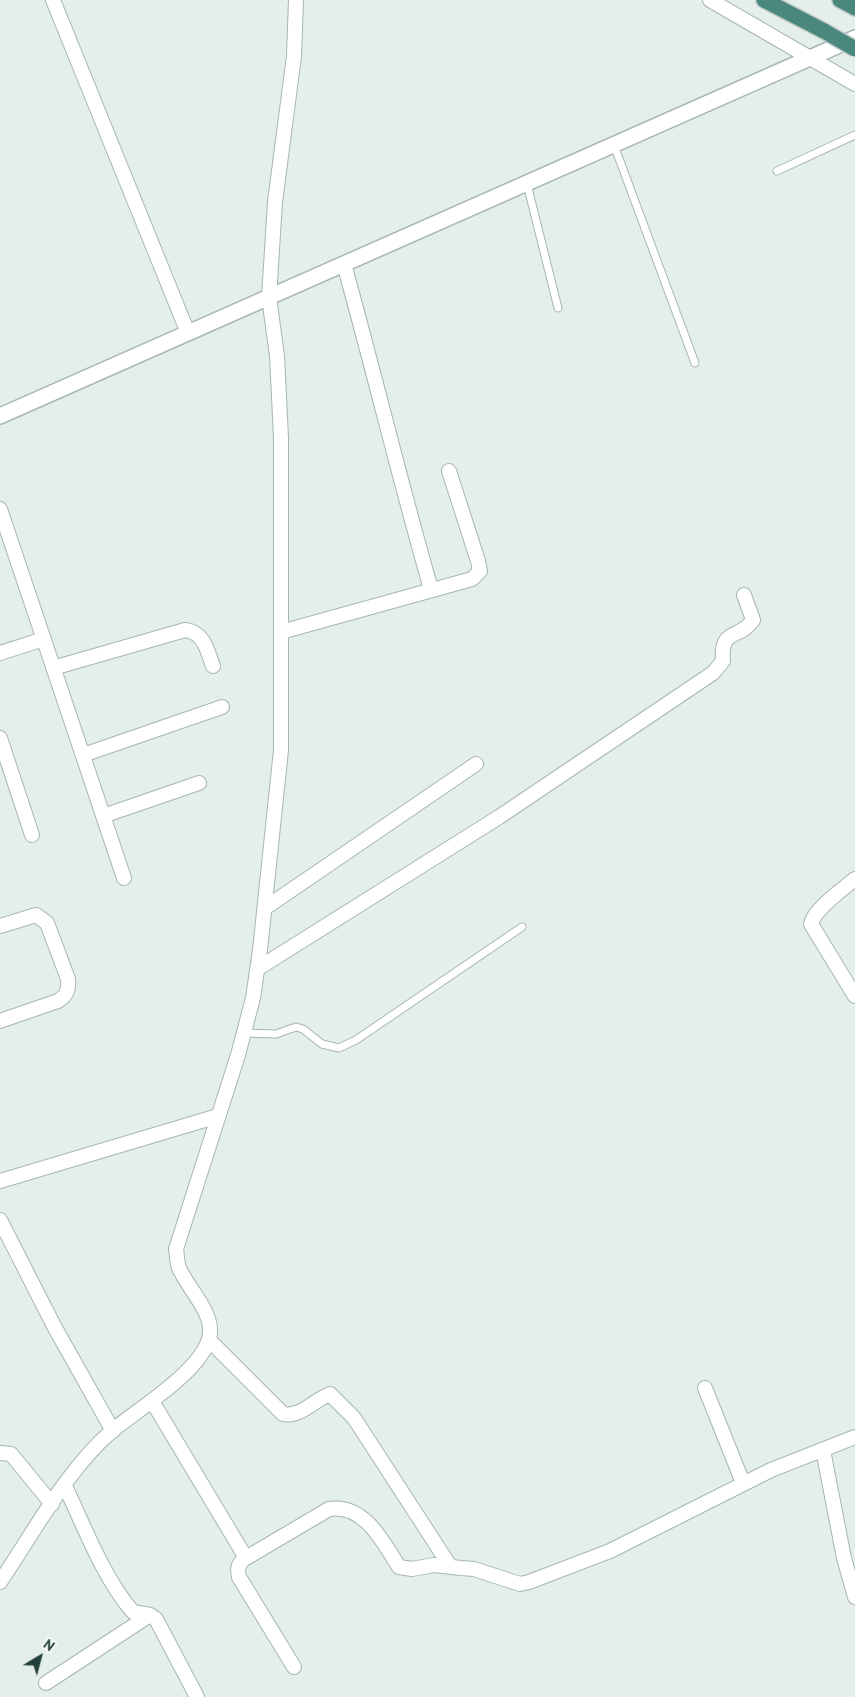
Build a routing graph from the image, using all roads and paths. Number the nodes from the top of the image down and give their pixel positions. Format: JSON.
{"nodes":[{"id":1,"x":53,"y":0,"type":"edge"},
{"id":2,"x":296,"y":0,"type":"edge"},
{"id":3,"x":710,"y":0,"type":"edge"},
{"id":4,"x":764,"y":0,"type":"edge"},
{"id":5,"x":840,"y":0,"type":"edge"},
{"id":6,"x":855,"y":8,"type":"edge"},
{"id":7,"x":855,"y":38,"type":"edge"},
{"id":8,"x":855,"y":49,"type":"edge"},
{"id":9,"x":810,"y":58,"type":"junction"},
{"id":10,"x":855,"y":84,"type":"edge"},
{"id":11,"x":855,"y":135,"type":"edge"},
{"id":12,"x":614,"y":145,"type":"junction"},
{"id":13,"x":777,"y":171,"type":"dead end"},
{"id":14,"x":527,"y":184,"type":"junction"},
{"id":15,"x":344,"y":264,"type":"junction"},
{"id":16,"x":269,"y":296,"type":"junction"},
{"id":17,"x":558,"y":308,"type":"dead end"},
{"id":18,"x":188,"y":333,"type":"junction"},
{"id":19,"x":696,"y":363,"type":"dead end"},
{"id":20,"x":0,"y":416,"type":"edge"},
{"id":21,"x":449,"y":471,"type":"dead end"},
{"id":22,"x":0,"y":509,"type":"edge"},
{"id":23,"x":431,"y":589,"type":"junction"},
{"id":24,"x":744,"y":595,"type":"dead end"},
{"id":25,"x":281,"y":632,"type":"junction"},
{"id":26,"x":44,"y":639,"type":"junction"},
{"id":27,"x":0,"y":653,"type":"edge"},
{"id":28,"x":213,"y":666,"type":"dead end"},
{"id":29,"x":54,"y":668,"type":"junction"},
{"id":30,"x":222,"y":707,"type":"dead end"},
{"id":31,"x":0,"y":738,"type":"edge"},
{"id":32,"x":83,"y":755,"type":"junction"},
{"id":33,"x":476,"y":764,"type":"dead end"},
{"id":34,"x":199,"y":784,"type":"dead end"},
{"id":35,"x":103,"y":816,"type":"junction"},
{"id":36,"x":32,"y":835,"type":"dead end"},
{"id":37,"x":124,"y":878,"type":"dead end"},
{"id":38,"x":855,"y":879,"type":"edge"},
{"id":39,"x":265,"y":908,"type":"junction"},
{"id":40,"x":0,"y":926,"type":"edge"},
{"id":41,"x":522,"y":927,"type":"dead end"},
{"id":42,"x":257,"y":969,"type":"junction"},
{"id":43,"x":855,"y":996,"type":"edge"},
{"id":44,"x":0,"y":1021,"type":"edge"},
{"id":45,"x":244,"y":1033,"type":"junction"},
{"id":46,"x":218,"y":1116,"type":"junction"},
{"id":47,"x":0,"y":1181,"type":"edge"},
{"id":48,"x":0,"y":1220,"type":"edge"},
{"id":49,"x":209,"y":1340,"type":"junction"},
{"id":50,"x":705,"y":1388,"type":"dead end"},
{"id":51,"x":152,"y":1401,"type":"junction"},
{"id":52,"x":113,"y":1431,"type":"junction"},
{"id":53,"x":855,"y":1437,"type":"edge"},
{"id":54,"x":824,"y":1450,"type":"junction"},
{"id":55,"x":0,"y":1453,"type":"edge"},
{"id":56,"x":743,"y":1483,"type":"junction"},
{"id":57,"x":65,"y":1486,"type":"junction"},
{"id":58,"x":52,"y":1504,"type":"junction"},
{"id":59,"x":245,"y":1558,"type":"junction"},
{"id":60,"x":450,"y":1566,"type":"junction"},
{"id":61,"x":0,"y":1582,"type":"edge"},
{"id":62,"x":855,"y":1597,"type":"edge"},
{"id":63,"x":150,"y":1615,"type":"junction"},
{"id":64,"x":294,"y":1667,"type":"dead end"},
{"id":65,"x":46,"y":1683,"type":"dead end"},
{"id":66,"x":197,"y":1697,"type":"edge"}],
"edges":[{"from":1,"to":18,"type":"street"},
{"from":2,"to":16,"type":"street"},
{"from":3,"to":9,"type":"street"},
{"from":4,"to":8,"type":"highway","bridge":true},
{"from":5,"to":6,"type":"highway"},
{"from":7,"to":9,"type":"street"},
{"from":9,"to":10,"type":"street"},
{"from":9,"to":12,"type":"street"},
{"from":11,"to":13,"type":"lane"},
{"from":12,"to":14,"type":"street"},
{"from":12,"to":19,"type":"lane"},
{"from":14,"to":15,"type":"street"},
{"from":14,"to":17,"type":"lane"},
{"from":15,"to":16,"type":"street"},
{"from":15,"to":23,"type":"street"},
{"from":16,"to":18,"type":"street"},
{"from":16,"to":25,"type":"street"},
{"from":18,"to":20,"type":"street"},
{"from":21,"to":23,"type":"street"},
{"from":22,"to":26,"type":"street"},
{"from":23,"to":25,"type":"street"},
{"from":24,"to":42,"type":"street"},
{"from":25,"to":39,"type":"street"},
{"from":26,"to":27,"type":"street"},
{"from":26,"to":29,"type":"street"},
{"from":28,"to":29,"type":"street"},
{"from":29,"to":32,"type":"street"},
{"from":30,"to":32,"type":"street"},
{"from":31,"to":36,"type":"street"},
{"from":32,"to":35,"type":"street"},
{"from":33,"to":39,"type":"street"},
{"from":34,"to":35,"type":"street"},
{"from":35,"to":37,"type":"street"},
{"from":38,"to":43,"type":"street"},
{"from":39,"to":42,"type":"street"},
{"from":40,"to":44,"type":"street"},
{"from":41,"to":45,"type":"lane"},
{"from":42,"to":45,"type":"street"},
{"from":45,"to":46,"type":"street"},
{"from":46,"to":47,"type":"street"},
{"from":46,"to":49,"type":"street"},
{"from":48,"to":52,"type":"street"},
{"from":49,"to":51,"type":"street"},
{"from":49,"to":60,"type":"street"},
{"from":50,"to":56,"type":"street"},
{"from":51,"to":52,"type":"street"},
{"from":51,"to":59,"type":"street"},
{"from":52,"to":57,"type":"street"},
{"from":53,"to":54,"type":"street"},
{"from":54,"to":56,"type":"street"},
{"from":54,"to":62,"type":"street"},
{"from":55,"to":58,"type":"street"},
{"from":56,"to":60,"type":"street"},
{"from":57,"to":58,"type":"street"},
{"from":57,"to":63,"type":"street"},
{"from":58,"to":61,"type":"street"},
{"from":59,"to":60,"type":"street"},
{"from":59,"to":64,"type":"street"},
{"from":63,"to":65,"type":"street"},
{"from":63,"to":66,"type":"street"}]}
